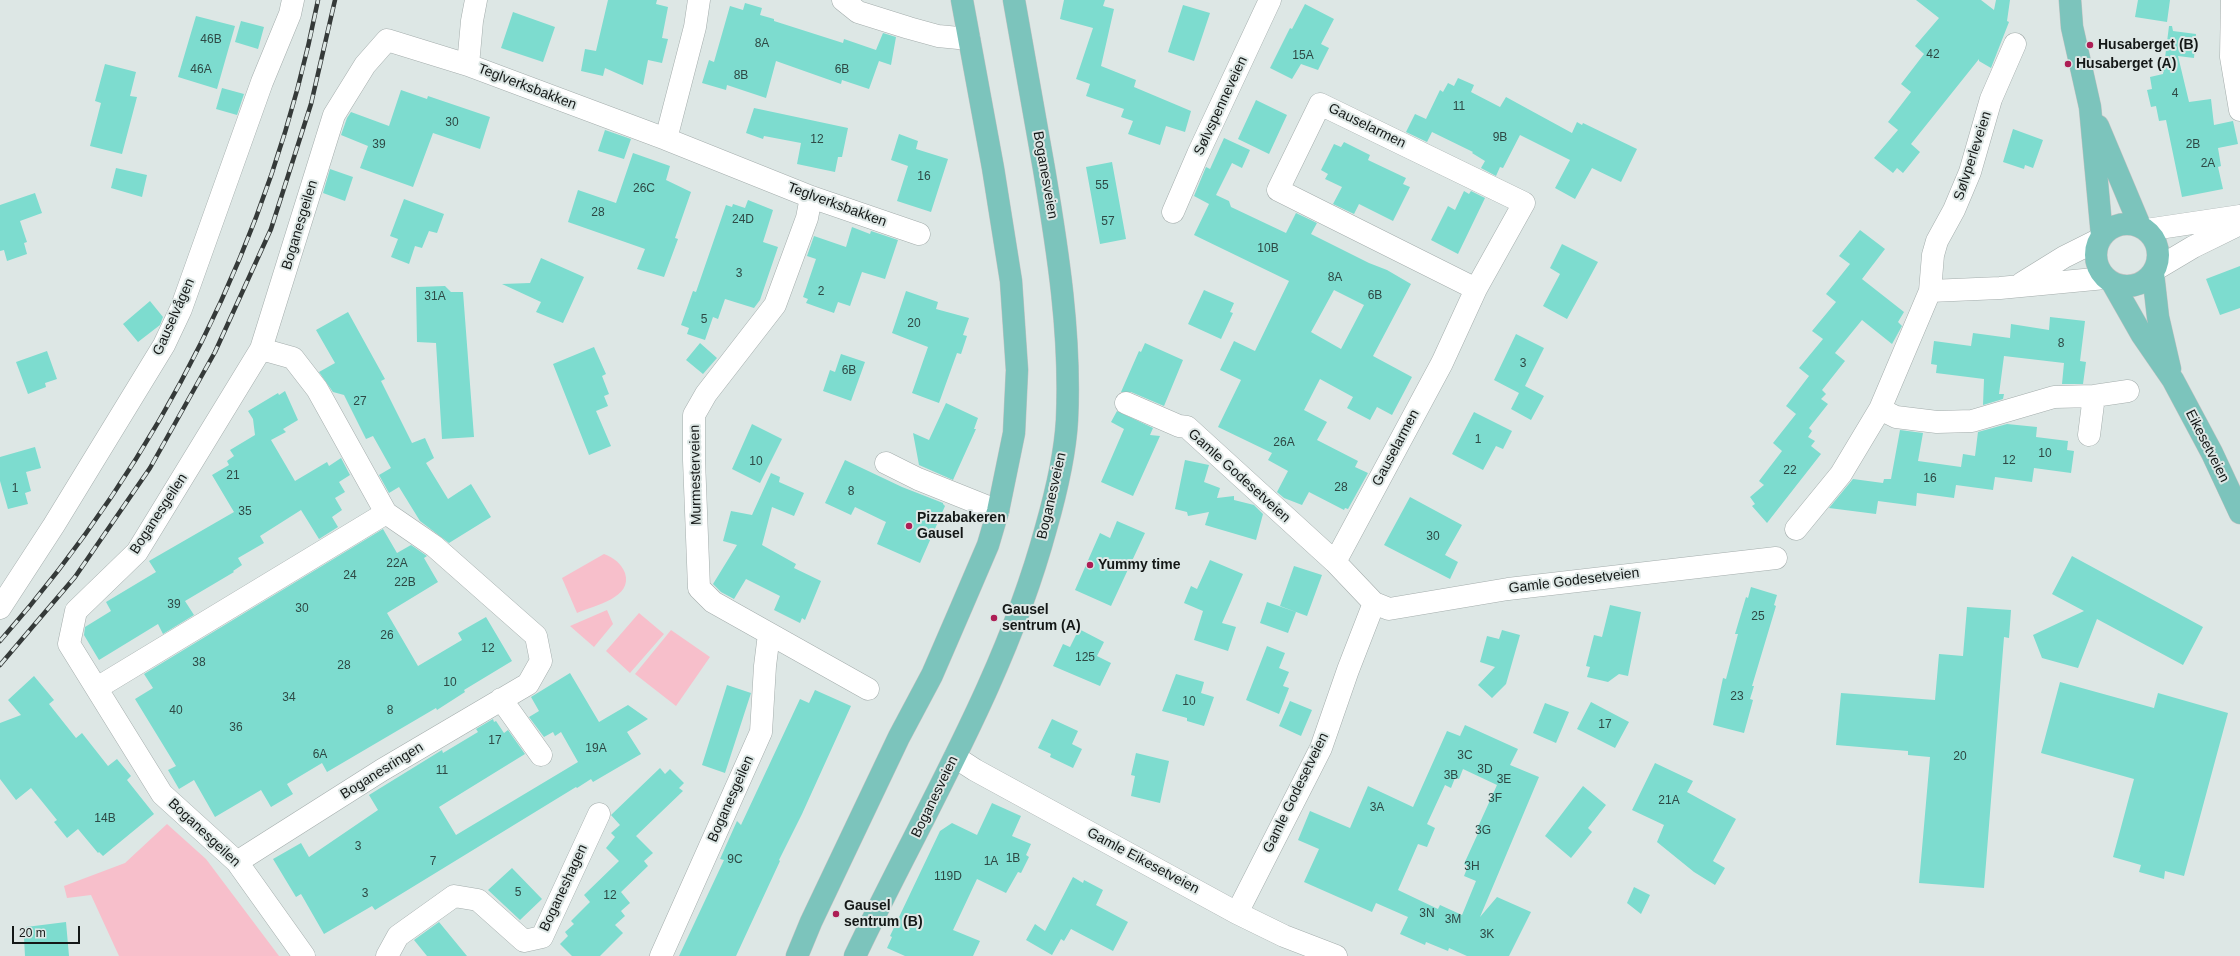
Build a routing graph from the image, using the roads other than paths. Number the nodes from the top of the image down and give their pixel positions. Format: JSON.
{"nodes":[{"id":1,"x":292,"y":0,"type":"edge"},
{"id":2,"x":476,"y":0,"type":"edge"},
{"id":3,"x":699,"y":0,"type":"edge"},
{"id":4,"x":843,"y":0,"type":"edge"},
{"id":5,"x":962,"y":0,"type":"edge"},
{"id":6,"x":1014,"y":0,"type":"edge"},
{"id":7,"x":1270,"y":0,"type":"edge"},
{"id":8,"x":2070,"y":0,"type":"edge"},
{"id":9,"x":2232,"y":0,"type":"edge"},
{"id":10,"x":969,"y":39,"type":"junction"},
{"id":11,"x":387,"y":40,"type":"joint"},
{"id":12,"x":2015,"y":44,"type":"dead end"},
{"id":13,"x":468,"y":65,"type":"junction"},
{"id":14,"x":2090,"y":107,"type":"junction"},
{"id":15,"x":2240,"y":110,"type":"edge"},
{"id":16,"x":666,"y":139,"type":"junction"},
{"id":17,"x":811,"y":197,"type":"junction"},
{"id":18,"x":1173,"y":212,"type":"dead end"},
{"id":19,"x":2240,"y":216,"type":"edge"},
{"id":20,"x":2240,"y":224,"type":"edge"},
{"id":21,"x":2143,"y":228,"type":"junction"},
{"id":22,"x":919,"y":234,"type":"dead end"},
{"id":23,"x":2101,"y":237,"type":"junction"},
{"id":24,"x":2154,"y":271,"type":"junction"},
{"id":25,"x":2109,"y":281,"type":"junction"},
{"id":26,"x":2018,"y":286,"type":"junction"},
{"id":27,"x":1476,"y":289,"type":"junction"},
{"id":28,"x":1930,"y":291,"type":"junction"},
{"id":29,"x":261,"y":349,"type":"junction"},
{"id":30,"x":2173,"y":380,"type":"junction"},
{"id":31,"x":2128,"y":391,"type":"dead end"},
{"id":32,"x":2094,"y":396,"type":"junction"},
{"id":33,"x":1126,"y":403,"type":"dead end"},
{"id":34,"x":1880,"y":409,"type":"junction"},
{"id":35,"x":2089,"y":435,"type":"dead end"},
{"id":36,"x":886,"y":463,"type":"dead end"},
{"id":37,"x":998,"y":511,"type":"junction"},
{"id":38,"x":386,"y":513,"type":"junction"},
{"id":39,"x":2240,"y":513,"type":"edge"},
{"id":40,"x":1796,"y":530,"type":"dead end"},
{"id":41,"x":1776,"y":558,"type":"dead end"},
{"id":42,"x":1335,"y":562,"type":"junction"},
{"id":43,"x":2,"y":595,"type":"edge"},
{"id":44,"x":1374,"y":603,"type":"junction"},
{"id":45,"x":769,"y":634,"type":"junction"},
{"id":46,"x":97,"y":688,"type":"junction"},
{"id":47,"x":868,"y":689,"type":"dead end"},
{"id":48,"x":501,"y":699,"type":"junction"},
{"id":49,"x":541,"y":755,"type":"dead end"},
{"id":50,"x":955,"y":757,"type":"junction"},
{"id":51,"x":599,"y":814,"type":"dead end"},
{"id":52,"x":237,"y":862,"type":"junction"},
{"id":53,"x":1237,"y":913,"type":"junction"},
{"id":54,"x":529,"y":949,"type":"edge"},
{"id":55,"x":304,"y":956,"type":"edge"},
{"id":56,"x":387,"y":956,"type":"edge"},
{"id":57,"x":660,"y":956,"type":"edge"},
{"id":58,"x":797,"y":956,"type":"edge"},
{"id":59,"x":855,"y":956,"type":"edge"},
{"id":60,"x":1336,"y":956,"type":"edge"}],
"edges":[{"from":1,"to":43,"type":"street","name":"Gauselvågen"},
{"from":2,"to":13,"type":"street"},
{"from":3,"to":16,"type":"street"},
{"from":4,"to":10,"type":"street"},
{"from":5,"to":10,"type":"main road"},
{"from":6,"to":50,"type":"main road","name":"Boganesveien"},
{"from":7,"to":18,"type":"street","name":"Sølvspenneveien"},
{"from":8,"to":14,"type":"main road"},
{"from":9,"to":15,"type":"street"},
{"from":10,"to":37,"type":"main road"},
{"from":11,"to":13,"type":"street","name":"Teglverksbakken"},
{"from":11,"to":29,"type":"street","name":"Boganesgeilen"},
{"from":12,"to":28,"type":"street","name":"Sølvperleveien"},
{"from":13,"to":16,"type":"street","name":"Teglverksbakken"},
{"from":14,"to":21,"type":"main road"},
{"from":14,"to":23,"type":"main road"},
{"from":16,"to":17,"type":"street","name":"Teglverksbakken"},
{"from":17,"to":22,"type":"street","name":"Teglverksbakken"},
{"from":17,"to":45,"type":"street","name":"Murmesterveien"},
{"from":19,"to":21,"type":"street"},
{"from":20,"to":24,"type":"street"},
{"from":21,"to":23,"type":"main road"},
{"from":21,"to":24,"type":"main road"},
{"from":23,"to":25,"type":"main road"},
{"from":23,"to":26,"type":"street"},
{"from":24,"to":25,"type":"main road"},
{"from":24,"to":30,"type":"main road","name":"Eikesetveien"},
{"from":25,"to":26,"type":"street"},
{"from":25,"to":30,"type":"main road","name":"Eikesetveien"},
{"from":26,"to":28,"type":"street"},
{"from":27,"to":27,"type":"street","name":"Gauselarmen"},
{"from":27,"to":42,"type":"street","name":"Gauselarmen"},
{"from":28,"to":34,"type":"street","name":"Sølvperleveien"},
{"from":29,"to":38,"type":"street"},
{"from":29,"to":46,"type":"street","name":"Boganesgeilen"},
{"from":30,"to":39,"type":"main road","name":"Eikesetveien"},
{"from":31,"to":32,"type":"street"},
{"from":32,"to":34,"type":"street"},
{"from":32,"to":35,"type":"street"},
{"from":33,"to":42,"type":"street","name":"Gamle Godesetveien"},
{"from":34,"to":40,"type":"street","name":"Sølvperleveien"},
{"from":36,"to":37,"type":"street"},
{"from":37,"to":58,"type":"main road"},
{"from":38,"to":46,"type":"street"},
{"from":38,"to":48,"type":"street","name":"Boganesringen"},
{"from":41,"to":44,"type":"street","name":"Gamle Godesetveien"},
{"from":42,"to":44,"type":"street","name":"Gamle Godesetveien"},
{"from":44,"to":53,"type":"street","name":"Gamle Godesetveien"},
{"from":45,"to":47,"type":"street","name":"Murmesterveien"},
{"from":45,"to":57,"type":"street","name":"Boganesgeilen"},
{"from":46,"to":52,"type":"street","name":"Boganesgeilen"},
{"from":48,"to":49,"type":"street"},
{"from":48,"to":52,"type":"street","name":"Boganesringen"},
{"from":50,"to":53,"type":"street","name":"Gamle Eikesetveien"},
{"from":50,"to":59,"type":"main road","name":"Boganesveien"},
{"from":51,"to":54,"type":"street","name":"Boganeshagen"},
{"from":52,"to":55,"type":"street","name":"Boganesgeilen"},
{"from":53,"to":60,"type":"street","name":"Gamle Eikesetveien"},
{"from":54,"to":56,"type":"street","name":"Boganeshagen"}]}
